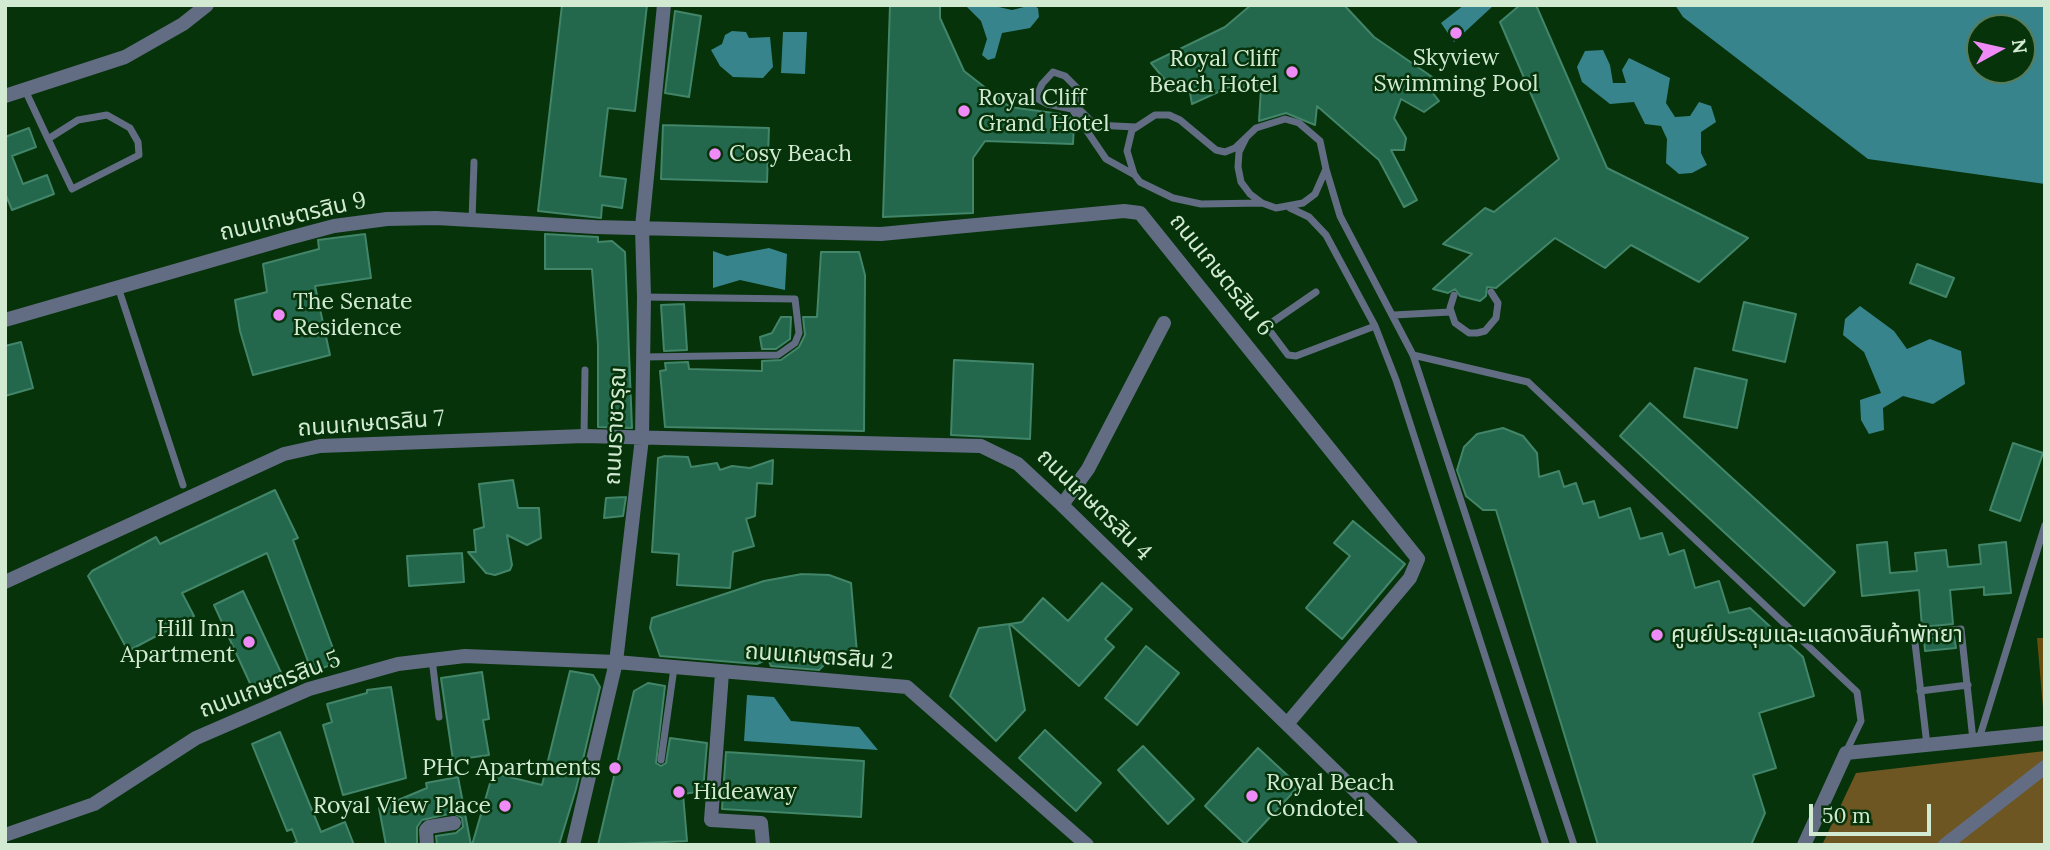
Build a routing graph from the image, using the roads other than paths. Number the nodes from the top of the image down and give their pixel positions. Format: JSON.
{"nodes":[{"id":1,"x":207,"y":5,"type":"edge"},
{"id":2,"x":664,"y":5,"type":"edge"},
{"id":3,"x":24,"y":89,"type":"junction"},
{"id":4,"x":5,"y":96,"type":"edge"},
{"id":5,"x":1135,"y":127,"type":"junction"},
{"id":6,"x":1246,"y":138,"type":"junction"},
{"id":7,"x":48,"y":139,"type":"junction"},
{"id":8,"x":474,"y":162,"type":"dead end"},
{"id":9,"x":1326,"y":169,"type":"junction"},
{"id":10,"x":1133,"y":174,"type":"junction"},
{"id":11,"x":1262,"y":203,"type":"junction"},
{"id":12,"x":1290,"y":208,"type":"junction"},
{"id":13,"x":472,"y":220,"type":"junction"},
{"id":14,"x":642,"y":227,"type":"junction"},
{"id":15,"x":118,"y":286,"type":"junction"},
{"id":16,"x":1316,"y":292,"type":"dead end"},
{"id":17,"x":1492,"y":292,"type":"dead end"},
{"id":18,"x":1454,"y":295,"type":"dead end"},
{"id":19,"x":644,"y":297,"type":"junction"},
{"id":20,"x":1450,"y":312,"type":"junction"},
{"id":21,"x":1394,"y":314,"type":"junction"},
{"id":22,"x":5,"y":320,"type":"edge"},
{"id":23,"x":1164,"y":323,"type":"dead end"},
{"id":24,"x":1375,"y":326,"type":"junction"},
{"id":25,"x":1413,"y":355,"type":"junction"},
{"id":26,"x":643,"y":357,"type":"junction"},
{"id":27,"x":585,"y":370,"type":"dead end"},
{"id":28,"x":584,"y":436,"type":"junction"},
{"id":29,"x":642,"y":438,"type":"junction"},
{"id":30,"x":183,"y":485,"type":"dead end"},
{"id":31,"x":1062,"y":505,"type":"junction"},
{"id":32,"x":2045,"y":525,"type":"edge"},
{"id":33,"x":5,"y":582,"type":"edge"},
{"id":34,"x":432,"y":659,"type":"junction"},
{"id":35,"x":616,"y":662,"type":"junction"},
{"id":36,"x":674,"y":668,"type":"junction"},
{"id":37,"x":722,"y":673,"type":"junction"},
{"id":38,"x":1968,"y":685,"type":"junction"},
{"id":39,"x":1920,"y":691,"type":"junction"},
{"id":40,"x":439,"y":717,"type":"dead end"},
{"id":41,"x":1287,"y":724,"type":"junction"},
{"id":42,"x":2045,"y":733,"type":"edge"},
{"id":43,"x":1976,"y":740,"type":"junction"},
{"id":44,"x":1927,"y":746,"type":"junction"},
{"id":45,"x":1846,"y":753,"type":"junction"},
{"id":46,"x":661,"y":761,"type":"dead end"},
{"id":47,"x":2045,"y":767,"type":"edge"},
{"id":48,"x":454,"y":824,"type":"dead end"},
{"id":49,"x":5,"y":835,"type":"edge"},
{"id":50,"x":427,"y":845,"type":"edge"},
{"id":51,"x":573,"y":845,"type":"edge"},
{"id":52,"x":764,"y":845,"type":"edge"},
{"id":53,"x":1087,"y":845,"type":"edge"},
{"id":54,"x":1411,"y":845,"type":"edge"},
{"id":55,"x":1546,"y":845,"type":"edge"},
{"id":56,"x":1574,"y":845,"type":"edge"},
{"id":57,"x":1804,"y":845,"type":"edge"},
{"id":58,"x":1945,"y":845,"type":"edge"}],
"edges":[{"from":1,"to":3,"type":"street"},
{"from":2,"to":14,"type":"street","name":"ถนนราชวรุณ"},
{"from":3,"to":4,"type":"street"},
{"from":3,"to":7,"type":"lane"},
{"from":5,"to":6,"type":"lane"},
{"from":5,"to":10,"type":"lane"},
{"from":5,"to":10,"type":"lane"},
{"from":6,"to":9,"type":"lane"},
{"from":6,"to":11,"type":"lane"},
{"from":7,"to":7,"type":"lane"},
{"from":8,"to":13,"type":"lane"},
{"from":9,"to":12,"type":"lane"},
{"from":9,"to":21,"type":"lane"},
{"from":10,"to":11,"type":"lane"},
{"from":11,"to":12,"type":"lane"},
{"from":12,"to":24,"type":"lane"},
{"from":13,"to":14,"type":"street","name":"ถนนเกษตรสิน 9"},
{"from":13,"to":15,"type":"street","name":"ถนนเกษตรสิน 9"},
{"from":14,"to":19,"type":"street","name":"ถนนราชวรุณ"},
{"from":14,"to":41,"type":"street","name":"ถนนเกษตรสิน 6"},
{"from":15,"to":22,"type":"street","name":"ถนนเกษตรสิน 9"},
{"from":15,"to":30,"type":"lane"},
{"from":16,"to":24,"type":"lane"},
{"from":17,"to":20,"type":"lane"},
{"from":18,"to":20,"type":"lane"},
{"from":19,"to":26,"type":"street","name":"ถนนราชวรุณ"},
{"from":19,"to":26,"type":"lane"},
{"from":20,"to":21,"type":"lane"},
{"from":21,"to":25,"type":"lane"},
{"from":23,"to":31,"type":"street"},
{"from":24,"to":55,"type":"lane"},
{"from":25,"to":45,"type":"lane"},
{"from":25,"to":56,"type":"lane"},
{"from":26,"to":29,"type":"street","name":"ถนนราชวรุณ"},
{"from":27,"to":28,"type":"lane"},
{"from":28,"to":29,"type":"street","name":"ถนนเกษตรสิน 7"},
{"from":28,"to":33,"type":"street","name":"ถนนเกษตรสิน 7"},
{"from":29,"to":31,"type":"street","name":"ถนนเกษตรสิน 4"},
{"from":29,"to":35,"type":"street","name":"ถนนราชวรุณ"},
{"from":31,"to":41,"type":"street","name":"ถนนเกษตรสิน 4"},
{"from":32,"to":43,"type":"lane"},
{"from":34,"to":35,"type":"street","name":"ถนนเกษตรสิน 5"},
{"from":34,"to":40,"type":"lane"},
{"from":34,"to":49,"type":"street","name":"ถนนเกษตรสิน 5"},
{"from":35,"to":36,"type":"street","name":"ถนนเกษตรสิน 2"},
{"from":35,"to":51,"type":"street","name":"ถนนราชวรุณ"},
{"from":36,"to":37,"type":"street","name":"ถนนเกษตรสิน 2"},
{"from":36,"to":46,"type":"lane"},
{"from":37,"to":52,"type":"street"},
{"from":37,"to":53,"type":"street","name":"ถนนเกษตรสิน 2"},
{"from":38,"to":39,"type":"lane"},
{"from":38,"to":39,"type":"lane"},
{"from":38,"to":43,"type":"lane"},
{"from":39,"to":44,"type":"lane"},
{"from":41,"to":54,"type":"street","name":"ถนนเกษตรสิน 4"},
{"from":42,"to":43,"type":"street"},
{"from":43,"to":44,"type":"street"},
{"from":44,"to":45,"type":"street"},
{"from":45,"to":57,"type":"street"},
{"from":47,"to":58,"type":"street"},
{"from":48,"to":50,"type":"street"}]}
